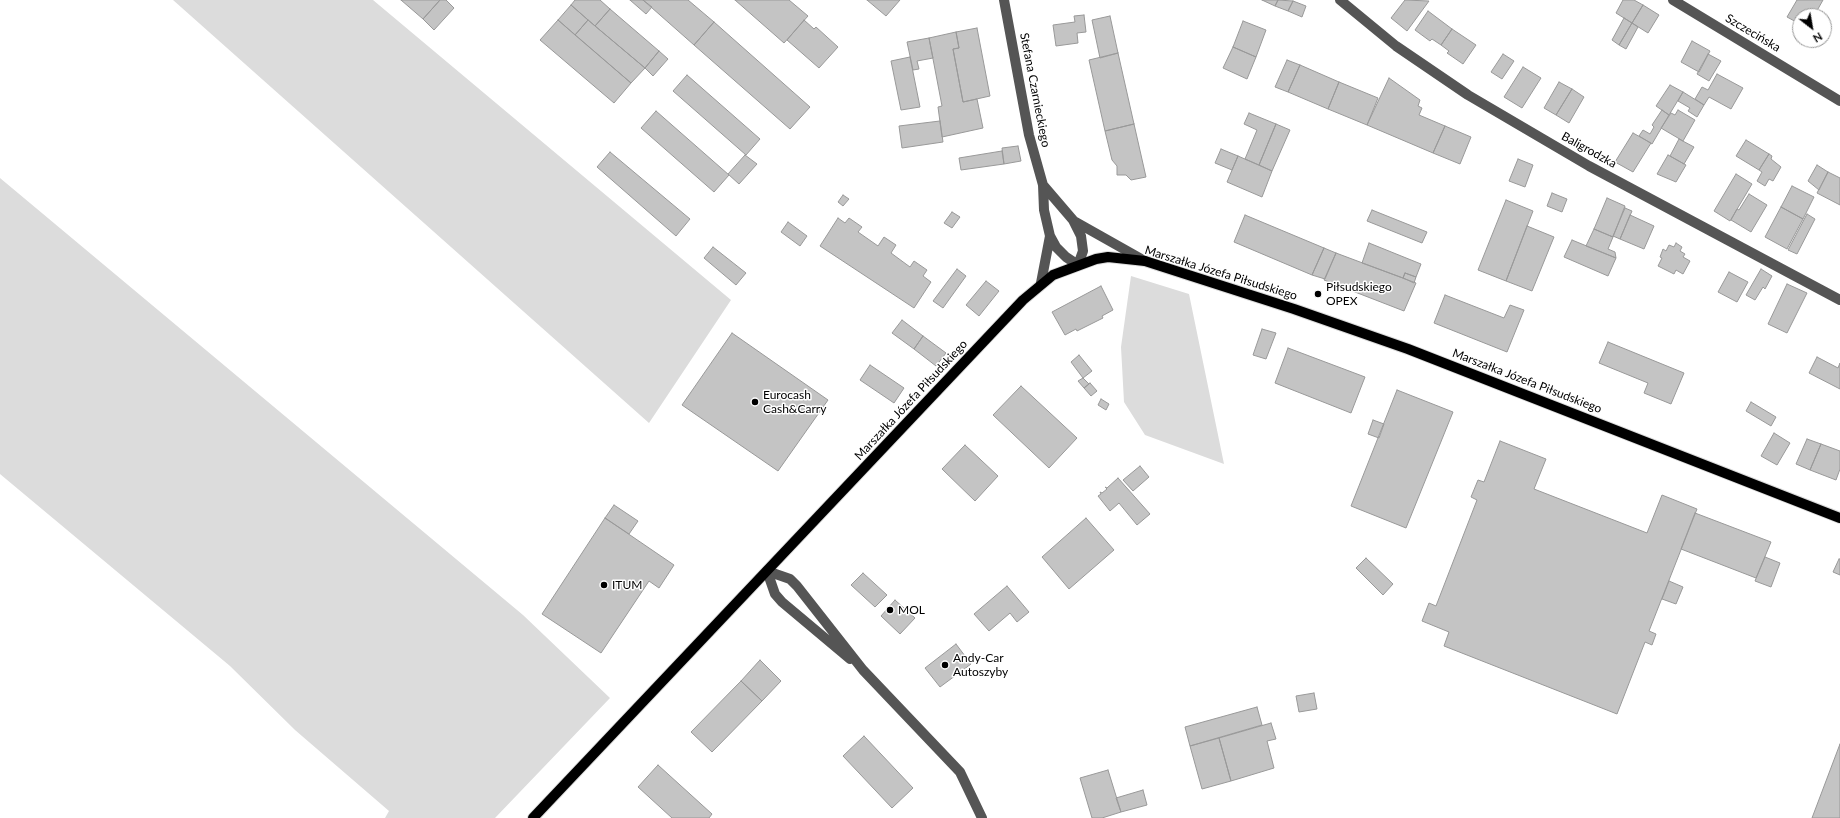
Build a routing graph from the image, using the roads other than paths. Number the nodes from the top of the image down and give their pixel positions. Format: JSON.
{"nodes":[{"id":1,"x":1004,"y":0,"type":"edge"},
{"id":2,"x":1340,"y":0,"type":"edge"},
{"id":3,"x":1673,"y":0,"type":"edge"},
{"id":4,"x":1840,"y":101,"type":"edge"},
{"id":5,"x":1043,"y":185,"type":"junction"},
{"id":6,"x":1073,"y":220,"type":"junction"},
{"id":7,"x":1050,"y":236,"type":"junction"},
{"id":8,"x":1145,"y":261,"type":"junction"},
{"id":9,"x":1078,"y":265,"type":"junction"},
{"id":10,"x":1041,"y":283,"type":"junction"},
{"id":11,"x":1840,"y":300,"type":"edge"},
{"id":12,"x":1840,"y":518,"type":"edge"},
{"id":13,"x":767,"y":571,"type":"junction"},
{"id":14,"x":863,"y":670,"type":"junction"},
{"id":15,"x":533,"y":818,"type":"edge"},
{"id":16,"x":982,"y":818,"type":"edge"}],
"edges":[{"from":1,"to":5,"type":"street","name":"Stefana Czarnieckiego"},
{"from":2,"to":11,"type":"street","name":"Baligrodzka"},
{"from":3,"to":4,"type":"street","name":"Szczecińska"},
{"from":5,"to":6,"type":"street","name":"Stefana Czarnieckiego"},
{"from":5,"to":7,"type":"street","name":"Stefana Czarnieckiego"},
{"from":6,"to":8,"type":"street","name":"Stefana Czarnieckiego"},
{"from":6,"to":9,"type":"street","name":"Stefana Czarnieckiego"},
{"from":7,"to":9,"type":"street","name":"Stefana Czarnieckiego"},
{"from":7,"to":10,"type":"street","name":"Stefana Czarnieckiego"},
{"from":8,"to":9,"type":"main road","name":"Marszałka Józefa Piłsudskiego"},
{"from":8,"to":12,"type":"main road","name":"Marszałka Józefa Piłsudskiego"},
{"from":9,"to":10,"type":"main road","name":"Marszałka Józefa Piłsudskiego"},
{"from":10,"to":13,"type":"main road","name":"Marszałka Józefa Piłsudskiego"},
{"from":13,"to":14,"type":"street"},
{"from":13,"to":14,"type":"street"},
{"from":13,"to":15,"type":"main road","name":"Marszałka Józefa Piłsudskiego"},
{"from":14,"to":16,"type":"street"}]}
